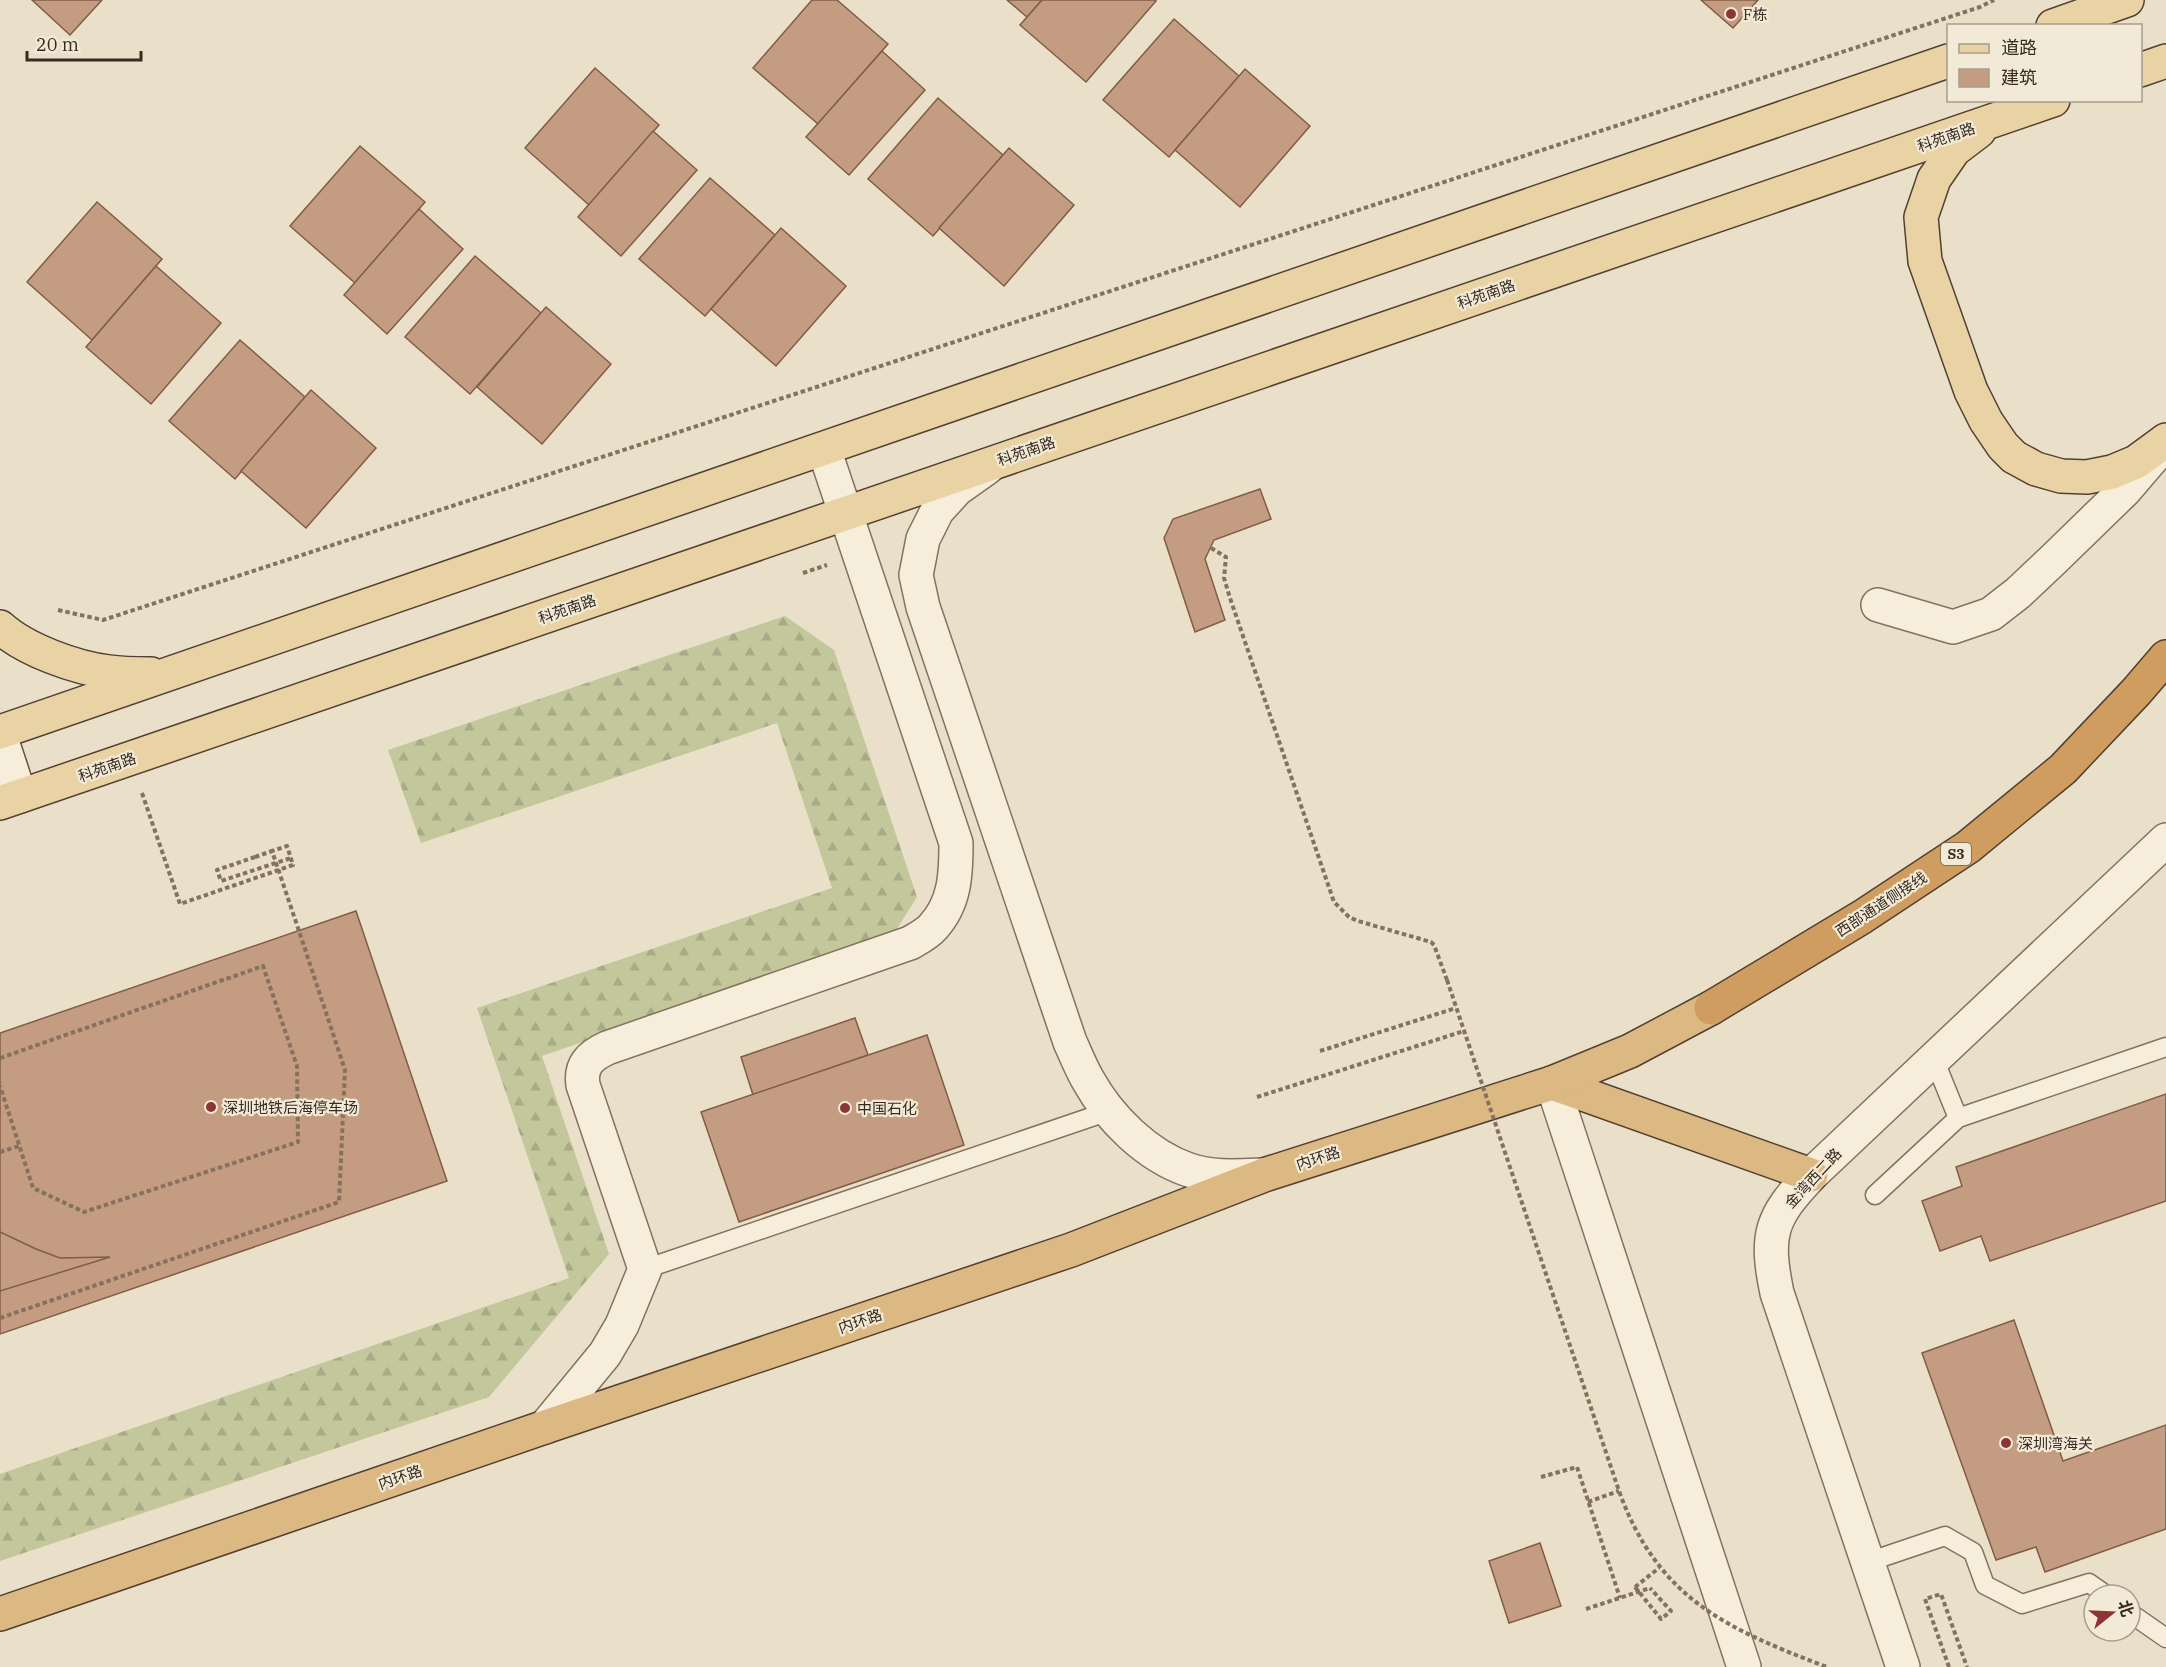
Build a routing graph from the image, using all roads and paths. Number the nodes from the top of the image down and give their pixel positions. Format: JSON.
{"nodes":[{"id":1,"x":1994,"y":0,"type":"edge"},
{"id":2,"x":2127,"y":0,"type":"edge"},
{"id":3,"x":2059,"y":24,"type":"edge"},
{"id":4,"x":2166,"y":61,"type":"edge"},
{"id":5,"x":1947,"y":62,"type":"edge"},
{"id":6,"x":2142,"y":69,"type":"edge"},
{"id":7,"x":2047,"y":102,"type":"edge"},
{"id":8,"x":1990,"y":122,"type":"junction"},
{"id":9,"x":2166,"y":441,"type":"edge"},
{"id":10,"x":824,"y":449,"type":"junction"},
{"id":11,"x":997,"y":461,"type":"junction"},
{"id":12,"x":845,"y":513,"type":"junction"},
{"id":13,"x":1211,"y":548,"type":"dead end"},
{"id":14,"x":1878,"y":605,"type":"dead end"},
{"id":15,"x":58,"y":609,"type":"dead end"},
{"id":16,"x":0,"y":627,"type":"edge"},
{"id":17,"x":2166,"y":657,"type":"edge"},
{"id":18,"x":168,"y":675,"type":"junction"},
{"id":19,"x":0,"y":734,"type":"edge"},
{"id":20,"x":141,"y":789,"type":"dead end"},
{"id":21,"x":10,"y":800,"type":"edge"},
{"id":22,"x":2166,"y":840,"type":"edge"},
{"id":23,"x":272,"y":851,"type":"junction"},
{"id":24,"x":291,"y":858,"type":"junction"},
{"id":25,"x":1456,"y":1008,"type":"junction"},
{"id":26,"x":1712,"y":1008,"type":"joint"},
{"id":27,"x":1464,"y":1031,"type":"junction"},
{"id":28,"x":2166,"y":1047,"type":"edge"},
{"id":29,"x":1320,"y":1051,"type":"dead end"},
{"id":30,"x":0,"y":1058,"type":"edge"},
{"id":31,"x":1934,"y":1059,"type":"junction"},
{"id":32,"x":1552,"y":1083,"type":"junction"},
{"id":33,"x":0,"y":1086,"type":"edge"},
{"id":34,"x":1257,"y":1097,"type":"dead end"},
{"id":35,"x":1109,"y":1111,"type":"junction"},
{"id":36,"x":1958,"y":1118,"type":"junction"},
{"id":37,"x":19,"y":1146,"type":"junction"},
{"id":38,"x":0,"y":1152,"type":"edge"},
{"id":39,"x":1267,"y":1174,"type":"junction"},
{"id":40,"x":1811,"y":1175,"type":"junction"},
{"id":41,"x":1875,"y":1195,"type":"dead end"},
{"id":42,"x":645,"y":1269,"type":"junction"},
{"id":43,"x":0,"y":1318,"type":"edge"},
{"id":44,"x":545,"y":1427,"type":"junction"},
{"id":45,"x":1541,"y":1477,"type":"dead end"},
{"id":46,"x":1619,"y":1491,"type":"junction"},
{"id":47,"x":1588,"y":1502,"type":"junction"},
{"id":48,"x":1868,"y":1562,"type":"junction"},
{"id":49,"x":1659,"y":1568,"type":"junction"},
{"id":50,"x":2082,"y":1585,"type":"edge"},
{"id":51,"x":1620,"y":1598,"type":"junction"},
{"id":52,"x":1586,"y":1609,"type":"dead end"},
{"id":53,"x":0,"y":1614,"type":"edge"},
{"id":54,"x":2142,"y":1621,"type":"edge"},
{"id":55,"x":2166,"y":1638,"type":"edge"},
{"id":56,"x":1744,"y":1667,"type":"edge"},
{"id":57,"x":1827,"y":1667,"type":"edge"},
{"id":58,"x":1903,"y":1667,"type":"edge"},
{"id":59,"x":1949,"y":1667,"type":"edge"},
{"id":60,"x":1967,"y":1667,"type":"edge"}],
"edges":[{"from":1,"to":15,"type":"path"},
{"from":2,"to":3,"type":"main road"},
{"from":4,"to":6,"type":"main road"},
{"from":5,"to":10,"type":"main road"},
{"from":7,"to":8,"type":"main road","name":"科苑南路"},
{"from":8,"to":9,"type":"main road"},
{"from":8,"to":11,"type":"main road","name":"科苑南路"},
{"from":9,"to":14,"type":"street"},
{"from":10,"to":12,"type":"street"},
{"from":10,"to":18,"type":"main road"},
{"from":11,"to":12,"type":"main road","name":"科苑南路"},
{"from":11,"to":35,"type":"street"},
{"from":12,"to":21,"type":"main road","name":"科苑南路"},
{"from":12,"to":42,"type":"street"},
{"from":13,"to":25,"type":"path","bridge":true},
{"from":16,"to":18,"type":"main road"},
{"from":17,"to":26,"type":"highway","name":"西部通道侧接线","number":"S3"},
{"from":18,"to":19,"type":"main road"},
{"from":19,"to":21,"type":"street"},
{"from":20,"to":24,"type":"path"},
{"from":22,"to":31,"type":"street","name":"金湾西二路"},
{"from":23,"to":24,"type":"path"},
{"from":23,"to":24,"type":"path","bridge":true},
{"from":23,"to":43,"type":"path","bridge":true},
{"from":25,"to":27,"type":"path","bridge":true},
{"from":25,"to":29,"type":"path"},
{"from":26,"to":32,"type":"highway","name":"内环路"},
{"from":27,"to":34,"type":"path"},
{"from":27,"to":46,"type":"path","bridge":true},
{"from":28,"to":36,"type":"lane"},
{"from":30,"to":37,"type":"path"},
{"from":31,"to":36,"type":"lane"},
{"from":31,"to":40,"type":"street","name":"金湾西二路"},
{"from":32,"to":39,"type":"highway","name":"内环路"},
{"from":32,"to":40,"type":"highway"},
{"from":32,"to":56,"type":"street"},
{"from":33,"to":37,"type":"path"},
{"from":35,"to":39,"type":"street"},
{"from":35,"to":42,"type":"lane"},
{"from":36,"to":41,"type":"lane"},
{"from":37,"to":38,"type":"path"},
{"from":39,"to":44,"type":"highway","name":"内环路"},
{"from":40,"to":48,"type":"street","name":"金湾西二路"},
{"from":42,"to":44,"type":"street"},
{"from":44,"to":53,"type":"highway","name":"内环路"},
{"from":45,"to":47,"type":"path"},
{"from":46,"to":47,"type":"path"},
{"from":46,"to":49,"type":"path","bridge":true},
{"from":47,"to":51,"type":"path"},
{"from":48,"to":50,"type":"lane"},
{"from":48,"to":58,"type":"street","name":"金湾西二路"},
{"from":49,"to":51,"type":"path","bridge":true},
{"from":49,"to":57,"type":"path","bridge":true},
{"from":51,"to":52,"type":"path"},
{"from":54,"to":55,"type":"lane"},
{"from":59,"to":60,"type":"path"}]}
